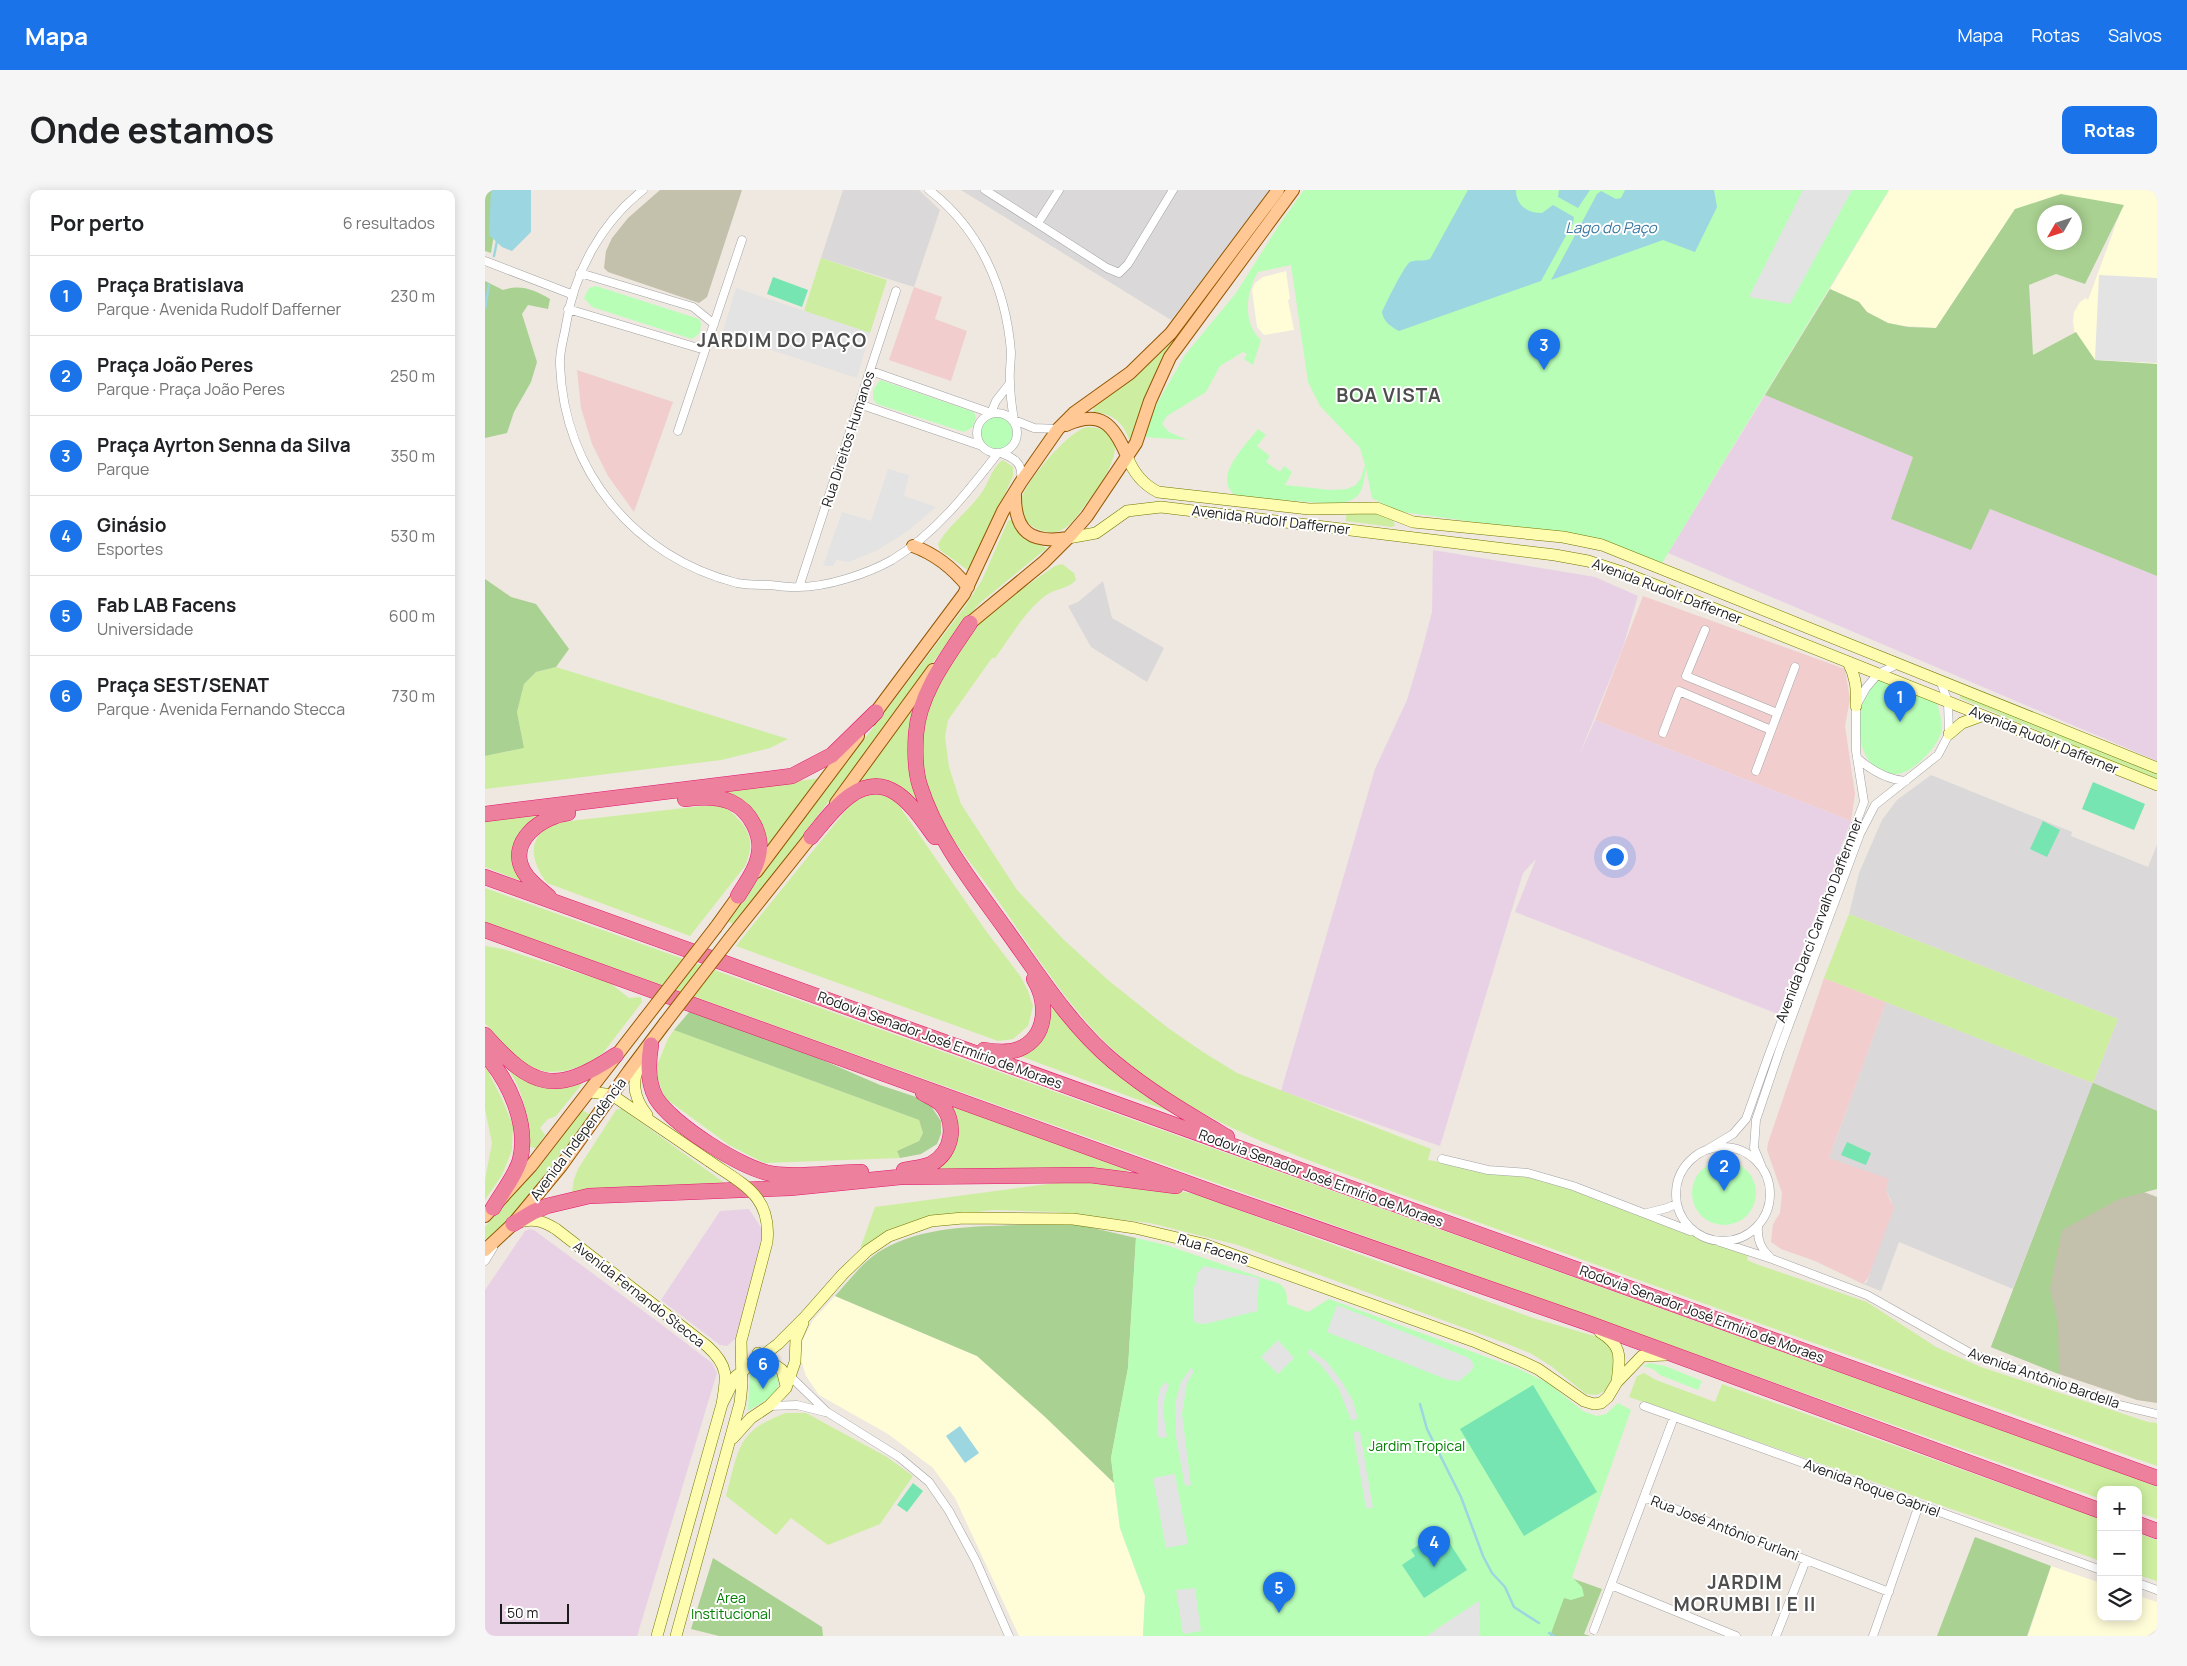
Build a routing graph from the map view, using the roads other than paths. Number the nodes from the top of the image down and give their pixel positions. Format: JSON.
{"nodes":[{"id":1,"x":643,"y":190,"type":"edge"},
{"id":2,"x":929,"y":190,"type":"edge"},
{"id":3,"x":985,"y":190,"type":"edge"},
{"id":4,"x":1059,"y":190,"type":"edge"},
{"id":5,"x":1173,"y":190,"type":"edge"},
{"id":6,"x":1278,"y":190,"type":"edge"},
{"id":7,"x":1293,"y":190,"type":"edge"},
{"id":8,"x":1039,"y":223,"type":"junction"},
{"id":9,"x":742,"y":240,"type":"dead end"},
{"id":10,"x":485,"y":261,"type":"edge"},
{"id":11,"x":580,"y":273,"type":"junction"},
{"id":12,"x":896,"y":291,"type":"dead end"},
{"id":13,"x":571,"y":294,"type":"junction"},
{"id":14,"x":721,"y":302,"type":"junction"},
{"id":15,"x":568,"y":309,"type":"junction"},
{"id":16,"x":701,"y":313,"type":"junction"},
{"id":17,"x":714,"y":324,"type":"junction"},
{"id":18,"x":705,"y":350,"type":"junction"},
{"id":19,"x":871,"y":371,"type":"junction"},
{"id":20,"x":1010,"y":383,"type":"junction"},
{"id":21,"x":859,"y":404,"type":"junction"},
{"id":22,"x":991,"y":413,"type":"junction"},
{"id":23,"x":1013,"y":420,"type":"junction"},
{"id":24,"x":1058,"y":429,"type":"junction"},
{"id":25,"x":678,"y":431,"type":"dead end"},
{"id":26,"x":1122,"y":444,"type":"junction"},
{"id":27,"x":982,"y":446,"type":"junction"},
{"id":28,"x":999,"y":453,"type":"junction"},
{"id":29,"x":1127,"y":456,"type":"junction"},
{"id":30,"x":1119,"y":469,"type":"junction"},
{"id":31,"x":1018,"y":486,"type":"junction"},
{"id":32,"x":1350,"y":508,"type":"junction"},
{"id":33,"x":1392,"y":513,"type":"junction"},
{"id":34,"x":1341,"y":528,"type":"junction"},
{"id":35,"x":1391,"y":534,"type":"junction"},
{"id":36,"x":1068,"y":538,"type":"junction"},
{"id":37,"x":913,"y":546,"type":"junction"},
{"id":38,"x":799,"y":587,"type":"junction"},
{"id":39,"x":967,"y":587,"type":"junction"},
{"id":40,"x":970,"y":623,"type":"junction"},
{"id":41,"x":1705,"y":630,"type":"dead end"},
{"id":42,"x":1848,"y":662,"type":"junction"},
{"id":43,"x":1899,"y":664,"type":"junction"},
{"id":44,"x":1795,"y":667,"type":"dead end"},
{"id":45,"x":1878,"y":674,"type":"junction"},
{"id":46,"x":1940,"y":679,"type":"junction"},
{"id":47,"x":1948,"y":702,"type":"junction"},
{"id":48,"x":1856,"y":706,"type":"junction"},
{"id":49,"x":876,"y":712,"type":"junction"},
{"id":50,"x":1777,"y":713,"type":"junction"},
{"id":51,"x":1981,"y":716,"type":"junction"},
{"id":52,"x":1771,"y":730,"type":"junction"},
{"id":53,"x":1663,"y":733,"type":"dead end"},
{"id":54,"x":1949,"y":734,"type":"junction"},
{"id":55,"x":1857,"y":758,"type":"junction"},
{"id":56,"x":2157,"y":768,"type":"edge"},
{"id":57,"x":1756,"y":771,"type":"dead end"},
{"id":58,"x":1906,"y":781,"type":"junction"},
{"id":59,"x":2157,"y":785,"type":"edge"},
{"id":60,"x":485,"y":814,"type":"edge"},
{"id":61,"x":811,"y":837,"type":"junction"},
{"id":62,"x":485,"y":877,"type":"edge"},
{"id":63,"x":738,"y":896,"type":"junction"},
{"id":64,"x":555,"y":902,"type":"junction"},
{"id":65,"x":485,"y":930,"type":"edge"},
{"id":66,"x":485,"y":939,"type":"edge"},
{"id":67,"x":521,"y":943,"type":"junction"},
{"id":68,"x":1791,"y":1007,"type":"junction"},
{"id":69,"x":664,"y":1025,"type":"junction"},
{"id":70,"x":485,"y":1035,"type":"edge"},
{"id":71,"x":935,"y":1038,"type":"junction"},
{"id":72,"x":651,"y":1046,"type":"junction"},
{"id":73,"x":485,"y":1054,"type":"edge"},
{"id":74,"x":616,"y":1055,"type":"junction"},
{"id":75,"x":877,"y":1070,"type":"junction"},
{"id":76,"x":587,"y":1094,"type":"junction"},
{"id":77,"x":612,"y":1095,"type":"junction"},
{"id":78,"x":655,"y":1124,"type":"junction"},
{"id":79,"x":1707,"y":1149,"type":"junction"},
{"id":80,"x":1263,"y":1158,"type":"junction"},
{"id":81,"x":1441,"y":1159,"type":"dead end"},
{"id":82,"x":1761,"y":1165,"type":"junction"},
{"id":83,"x":1226,"y":1197,"type":"junction"},
{"id":84,"x":1676,"y":1204,"type":"junction"},
{"id":85,"x":489,"y":1212,"type":"edge"},
{"id":86,"x":1646,"y":1213,"type":"junction"},
{"id":87,"x":513,"y":1224,"type":"junction"},
{"id":88,"x":1758,"y":1227,"type":"junction"},
{"id":89,"x":1698,"y":1234,"type":"junction"},
{"id":90,"x":496,"y":1241,"type":"junction"},
{"id":91,"x":1720,"y":1242,"type":"junction"},
{"id":92,"x":485,"y":1250,"type":"edge"},
{"id":93,"x":1772,"y":1259,"type":"junction"},
{"id":94,"x":485,"y":1261,"type":"edge"},
{"id":95,"x":805,"y":1317,"type":"junction"},
{"id":96,"x":1585,"y":1322,"type":"junction"},
{"id":97,"x":741,"y":1341,"type":"junction"},
{"id":98,"x":759,"y":1354,"type":"junction"},
{"id":99,"x":1680,"y":1357,"type":"junction"},
{"id":100,"x":746,"y":1367,"type":"junction"},
{"id":101,"x":787,"y":1376,"type":"junction"},
{"id":102,"x":1617,"y":1382,"type":"junction"},
{"id":103,"x":722,"y":1404,"type":"junction"},
{"id":104,"x":769,"y":1406,"type":"junction"},
{"id":105,"x":1644,"y":1406,"type":"dead end"},
{"id":106,"x":827,"y":1412,"type":"junction"},
{"id":107,"x":2157,"y":1414,"type":"edge"},
{"id":108,"x":1674,"y":1417,"type":"junction"},
{"id":109,"x":730,"y":1444,"type":"junction"},
{"id":110,"x":2157,"y":1478,"type":"edge"},
{"id":111,"x":701,"y":1486,"type":"junction"},
{"id":112,"x":1644,"y":1497,"type":"junction"},
{"id":113,"x":1919,"y":1505,"type":"junction"},
{"id":114,"x":2097,"y":1509,"type":"edge"},
{"id":115,"x":2142,"y":1525,"type":"edge"},
{"id":116,"x":2157,"y":1531,"type":"edge"},
{"id":117,"x":702,"y":1544,"type":"junction"},
{"id":118,"x":1806,"y":1560,"type":"junction"},
{"id":119,"x":2097,"y":1569,"type":"edge"},
{"id":120,"x":2142,"y":1584,"type":"edge"},
{"id":121,"x":1611,"y":1585,"type":"junction"},
{"id":122,"x":2157,"y":1590,"type":"edge"},
{"id":123,"x":1889,"y":1592,"type":"junction"},
{"id":124,"x":1594,"y":1630,"type":"dead end"},
{"id":125,"x":657,"y":1636,"type":"edge"},
{"id":126,"x":676,"y":1636,"type":"edge"},
{"id":127,"x":1009,"y":1636,"type":"edge"},
{"id":128,"x":1736,"y":1636,"type":"edge"},
{"id":129,"x":1776,"y":1636,"type":"edge"},
{"id":130,"x":1873,"y":1636,"type":"edge"}],
"edges":[{"from":1,"to":11,"type":"street"},
{"from":2,"to":20,"type":"street"},
{"from":3,"to":8,"type":"street"},
{"from":4,"to":8,"type":"street"},
{"from":5,"to":8,"type":"street"},
{"from":6,"to":24,"type":"main road"},
{"from":7,"to":29,"type":"main road"},
{"from":9,"to":14,"type":"street"},
{"from":10,"to":13,"type":"street"},
{"from":11,"to":13,"type":"street"},
{"from":11,"to":16,"type":"street"},
{"from":12,"to":19,"type":"street","name":"Rua Direitos Humanos"},
{"from":13,"to":15,"type":"street"},
{"from":14,"to":16,"type":"street"},
{"from":14,"to":17,"type":"street"},
{"from":15,"to":18,"type":"street"},
{"from":15,"to":38,"type":"street"},
{"from":16,"to":17,"type":"street"},
{"from":17,"to":18,"type":"street"},
{"from":18,"to":25,"type":"street"},
{"from":19,"to":21,"type":"street","name":"Rua Direitos Humanos"},
{"from":19,"to":22,"type":"street"},
{"from":20,"to":22,"type":"street"},
{"from":20,"to":23,"type":"street"},
{"from":21,"to":27,"type":"street"},
{"from":21,"to":38,"type":"street","name":"Rua Direitos Humanos"},
{"from":22,"to":23,"type":"street"},
{"from":22,"to":27,"type":"street"},
{"from":23,"to":24,"type":"street"},
{"from":23,"to":28,"type":"street"},
{"from":24,"to":26,"type":"main road"},
{"from":24,"to":31,"type":"main road"},
{"from":26,"to":29,"type":"main road"},
{"from":26,"to":30,"type":"main road"},
{"from":27,"to":28,"type":"street"},
{"from":28,"to":31,"type":"street"},
{"from":28,"to":37,"type":"street"},
{"from":29,"to":30,"type":"main road"},
{"from":29,"to":32,"type":"main road","name":"Avenida Rudolf Dafferner"},
{"from":30,"to":36,"type":"main road"},
{"from":31,"to":36,"type":"main road"},
{"from":31,"to":39,"type":"main road","name":"Avenida Independência"},
{"from":32,"to":33,"type":"main road","name":"Avenida Rudolf Dafferner"},
{"from":32,"to":34,"type":"main road"},
{"from":33,"to":35,"type":"main road"},
{"from":33,"to":43,"type":"main road","name":"Avenida Rudolf Dafferner"},
{"from":34,"to":35,"type":"main road","name":"Avenida Rudolf Dafferner"},
{"from":34,"to":36,"type":"main road","name":"Avenida Rudolf Dafferner"},
{"from":35,"to":42,"type":"main road","name":"Avenida Rudolf Dafferner"},
{"from":36,"to":40,"type":"main road","name":"Avenida Independência"},
{"from":37,"to":38,"type":"street"},
{"from":37,"to":39,"type":"main road"},
{"from":39,"to":49,"type":"main road","name":"Avenida Independência"},
{"from":40,"to":61,"type":"main road","name":"Avenida Independência"},
{"from":40,"to":80,"type":"highway"},
{"from":41,"to":50,"type":"street"},
{"from":42,"to":45,"type":"main road","name":"Avenida Rudolf Dafferner"},
{"from":42,"to":48,"type":"main road"},
{"from":43,"to":45,"type":"street"},
{"from":43,"to":46,"type":"main road","name":"Avenida Rudolf Dafferner"},
{"from":44,"to":50,"type":"street"},
{"from":45,"to":47,"type":"main road","name":"Avenida Rudolf Dafferner"},
{"from":45,"to":48,"type":"street","name":"Avenida Darci Carvalho Daffernner"},
{"from":46,"to":47,"type":"street"},
{"from":46,"to":56,"type":"main road","name":"Avenida Rudolf Dafferner"},
{"from":47,"to":51,"type":"main road","name":"Avenida Rudolf Dafferner"},
{"from":47,"to":54,"type":"street"},
{"from":48,"to":55,"type":"street","name":"Avenida Darci Carvalho Daffernner"},
{"from":49,"to":60,"type":"highway"},
{"from":49,"to":63,"type":"main road","name":"Avenida Independência"},
{"from":50,"to":52,"type":"street"},
{"from":51,"to":54,"type":"main road"},
{"from":51,"to":59,"type":"main road","name":"Avenida Rudolf Dafferner"},
{"from":52,"to":53,"type":"street"},
{"from":52,"to":57,"type":"street"},
{"from":54,"to":58,"type":"street","name":"Avenida Darci Carvalho Daffernner"},
{"from":55,"to":58,"type":"street"},
{"from":55,"to":68,"type":"street","name":"Avenida Darci Carvalho Daffernner"},
{"from":58,"to":68,"type":"street","name":"Avenida Darci Carvalho Daffernner"},
{"from":61,"to":69,"type":"main road","name":"Avenida Independência","bridge":true},
{"from":61,"to":71,"type":"highway"},
{"from":62,"to":64,"type":"highway","name":"Rodovia Senador José Ermírio de Moraes"},
{"from":63,"to":64,"type":"highway"},
{"from":63,"to":74,"type":"main road","name":"Avenida Independência","bridge":true},
{"from":64,"to":71,"type":"highway","name":"Rodovia Senador José Ermírio de Moraes"},
{"from":65,"to":67,"type":"highway"},
{"from":66,"to":67,"type":"highway"},
{"from":67,"to":75,"type":"highway"},
{"from":68,"to":79,"type":"street","name":"Avenida Darci Carvalho Daffernner"},
{"from":68,"to":82,"type":"street","name":"Avenida Darci Carvalho Daffernner"},
{"from":69,"to":72,"type":"main road"},
{"from":69,"to":77,"type":"main road","name":"Avenida Independência"},
{"from":70,"to":74,"type":"highway"},
{"from":71,"to":80,"type":"highway","name":"Rodovia Senador José Ermírio de Moraes"},
{"from":72,"to":75,"type":"highway"},
{"from":72,"to":78,"type":"main road"},
{"from":73,"to":85,"type":"highway"},
{"from":74,"to":76,"type":"main road","name":"Avenida Independência"},
{"from":75,"to":83,"type":"highway"},
{"from":76,"to":77,"type":"main road"},
{"from":76,"to":85,"type":"main road","name":"Avenida Independência"},
{"from":77,"to":78,"type":"main road"},
{"from":77,"to":87,"type":"main road","name":"Avenida Independência"},
{"from":78,"to":97,"type":"main road","bridge":true},
{"from":79,"to":82,"type":"street"},
{"from":79,"to":84,"type":"street"},
{"from":80,"to":110,"type":"highway","name":"Rodovia Senador José Ermírio de Moraes"},
{"from":81,"to":86,"type":"street"},
{"from":82,"to":88,"type":"street"},
{"from":83,"to":87,"type":"highway"},
{"from":83,"to":96,"type":"highway"},
{"from":84,"to":86,"type":"street"},
{"from":84,"to":89,"type":"street"},
{"from":86,"to":89,"type":"street"},
{"from":87,"to":90,"type":"main road","name":"Avenida Independência"},
{"from":87,"to":103,"type":"main road","name":"Avenida Fernando Stecca"},
{"from":88,"to":91,"type":"street"},
{"from":88,"to":93,"type":"street"},
{"from":89,"to":91,"type":"street"},
{"from":90,"to":92,"type":"main road","name":"Avenida Independência"},
{"from":90,"to":94,"type":"street"},
{"from":91,"to":93,"type":"street","name":"Avenida Antônio Bardella"},
{"from":93,"to":107,"type":"street","name":"Avenida Antônio Bardella"},
{"from":95,"to":98,"type":"main road","name":"Rua Facens"},
{"from":95,"to":101,"type":"main road","name":"Rua Facens"},
{"from":95,"to":102,"type":"main road","name":"Rua Facens"},
{"from":96,"to":99,"type":"highway"},
{"from":96,"to":102,"type":"main road"},
{"from":97,"to":98,"type":"main road"},
{"from":97,"to":100,"type":"main road"},
{"from":98,"to":100,"type":"main road","name":"Rua Facens"},
{"from":98,"to":101,"type":"main road"},
{"from":99,"to":102,"type":"main road","name":"Rua Facens"},
{"from":99,"to":114,"type":"highway"},
{"from":100,"to":101,"type":"main road"},
{"from":100,"to":103,"type":"main road","name":"Avenida Fernando Stecca"},
{"from":100,"to":109,"type":"main road"},
{"from":101,"to":104,"type":"main road"},
{"from":101,"to":106,"type":"street"},
{"from":103,"to":111,"type":"main road","name":"Avenida Fernando Stecca"},
{"from":104,"to":106,"type":"street"},
{"from":104,"to":109,"type":"main road"},
{"from":105,"to":108,"type":"street","name":"Avenida Roque Gabriel"},
{"from":106,"to":127,"type":"street"},
{"from":108,"to":112,"type":"street"},
{"from":108,"to":113,"type":"street","name":"Avenida Roque Gabriel"},
{"from":109,"to":117,"type":"main road"},
{"from":111,"to":117,"type":"main road"},
{"from":111,"to":125,"type":"main road","name":"Avenida Fernando Stecca"},
{"from":112,"to":118,"type":"street","name":"Rua José Antônio Furlani"},
{"from":112,"to":121,"type":"street"},
{"from":113,"to":119,"type":"street","name":"Avenida Roque Gabriel"},
{"from":113,"to":123,"type":"street"},
{"from":115,"to":116,"type":"highway"},
{"from":117,"to":126,"type":"main road"},
{"from":118,"to":123,"type":"street","name":"Rua José Antônio Furlani"},
{"from":118,"to":129,"type":"street"},
{"from":120,"to":122,"type":"street"},
{"from":121,"to":124,"type":"street"},
{"from":121,"to":128,"type":"street"},
{"from":123,"to":130,"type":"street"}]}
